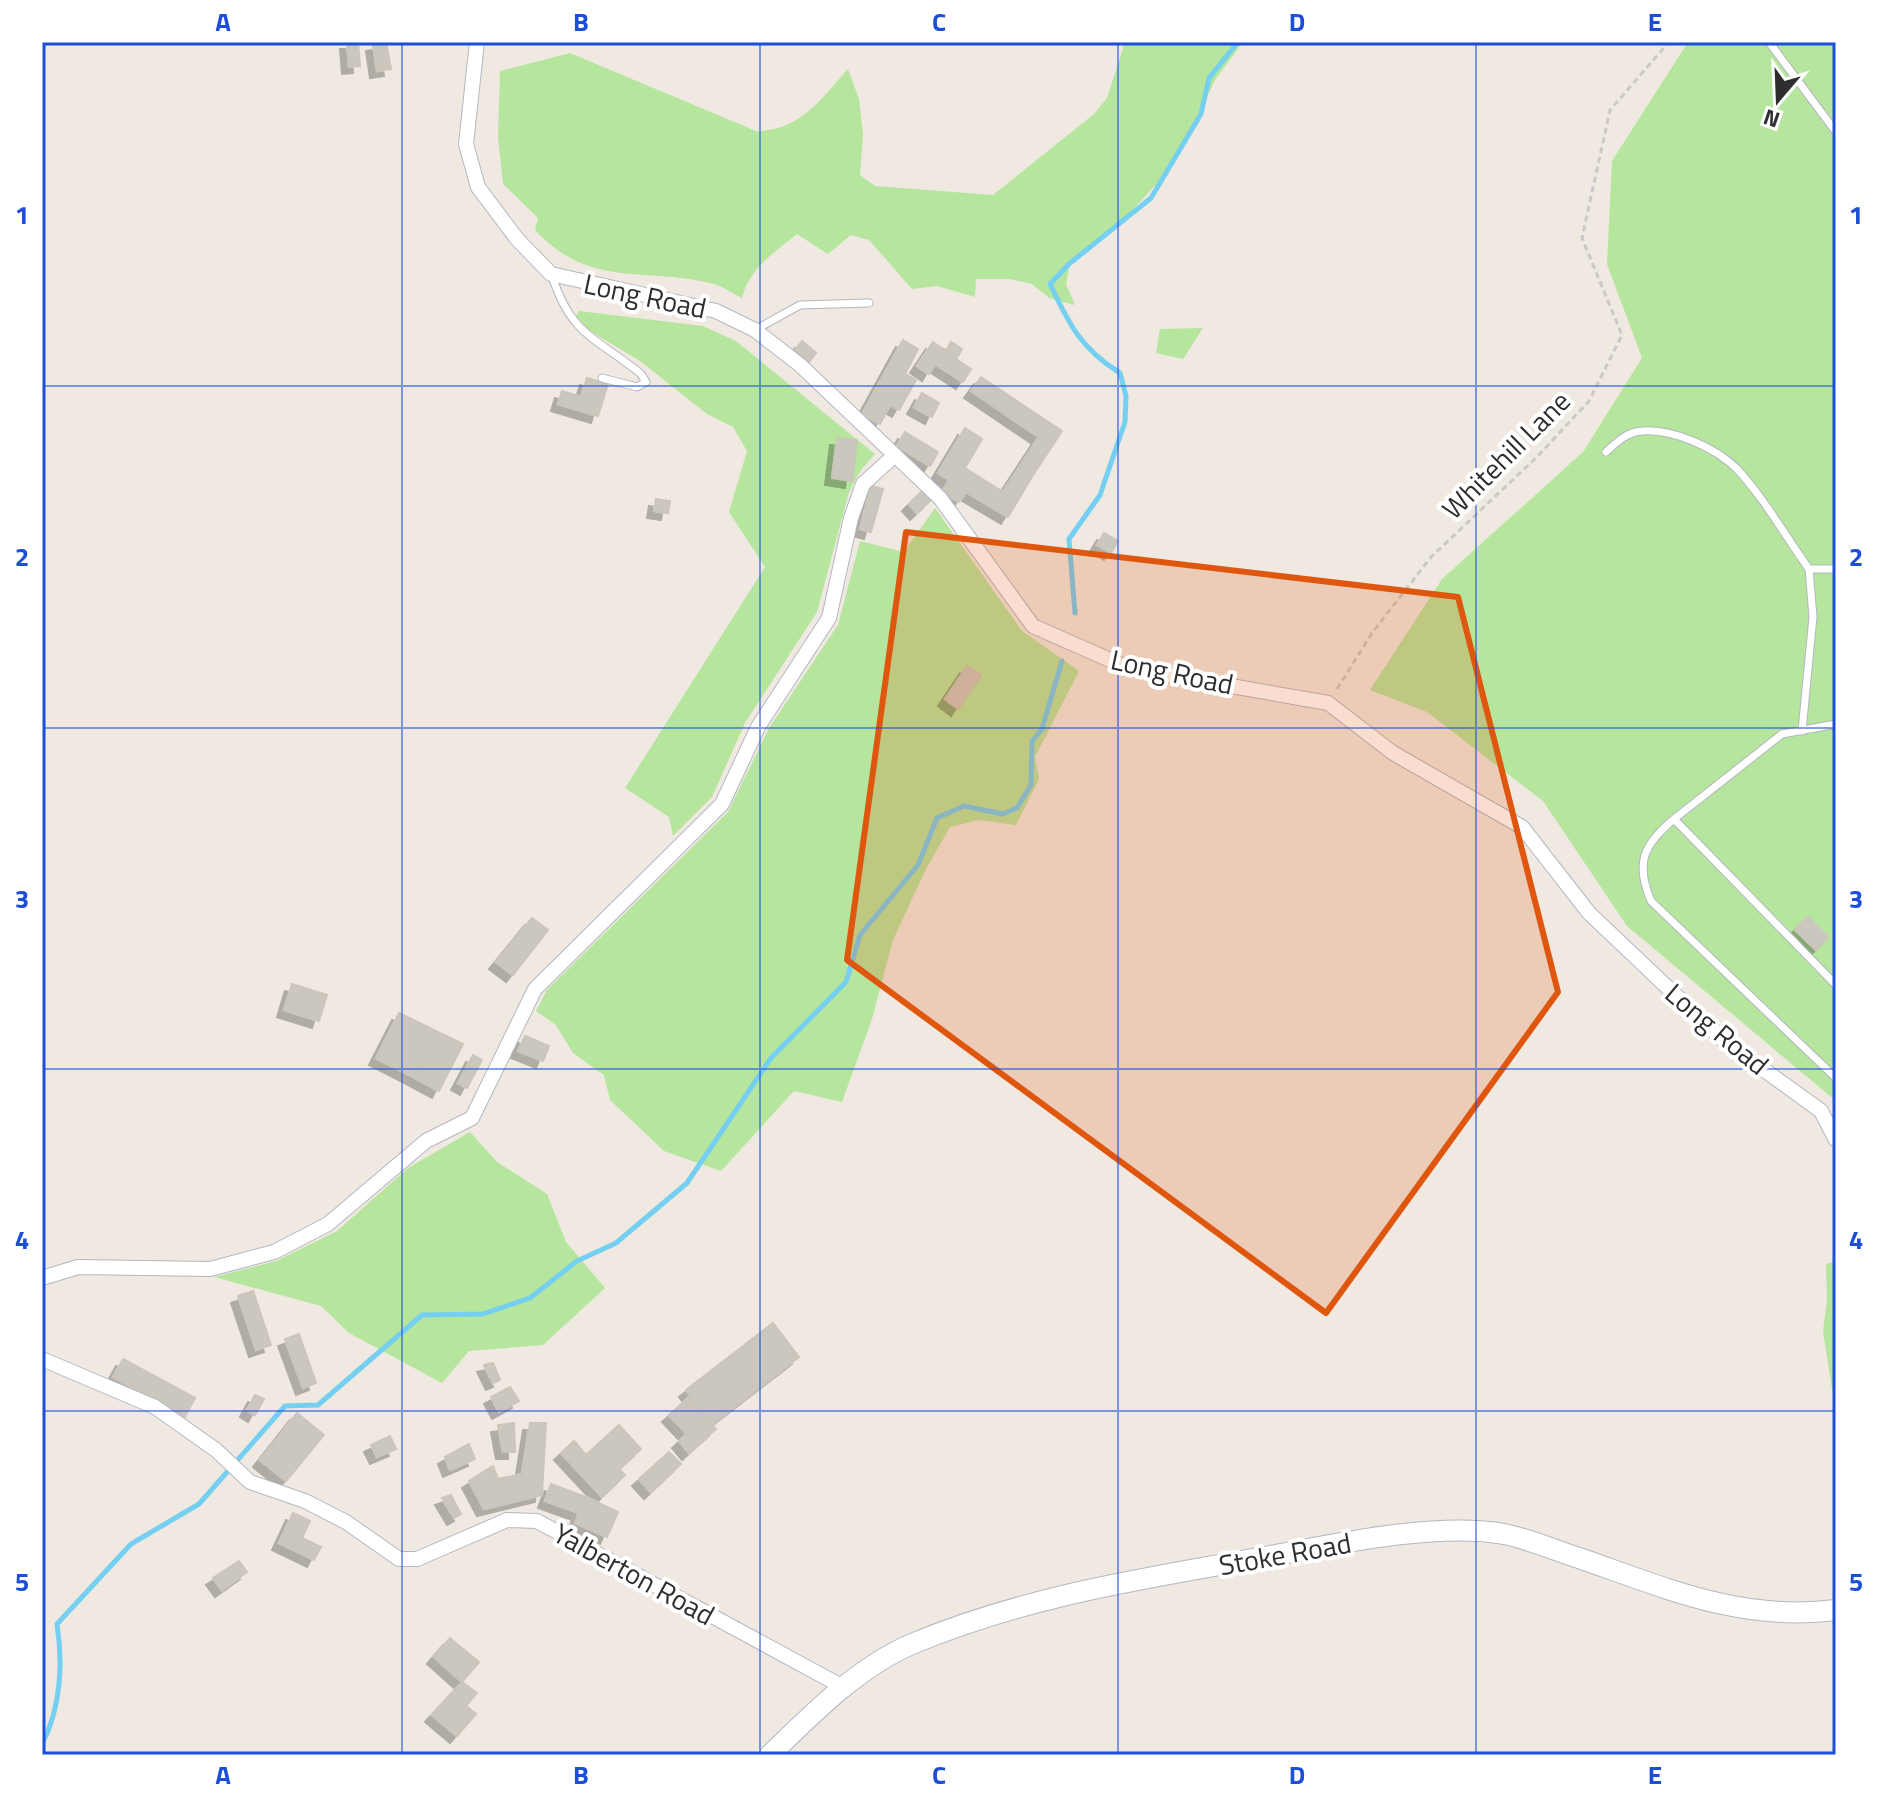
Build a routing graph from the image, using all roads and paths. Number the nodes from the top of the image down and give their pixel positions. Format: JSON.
{"nodes":[{"id":1,"x":477,"y":42,"type":"edge"},
{"id":2,"x":1669,"y":42,"type":"edge"},
{"id":3,"x":1769,"y":42,"type":"edge"},
{"id":4,"x":1836,"y":132,"type":"edge"},
{"id":5,"x":551,"y":274,"type":"junction"},
{"id":6,"x":869,"y":303,"type":"dead end"},
{"id":7,"x":755,"y":330,"type":"junction"},
{"id":8,"x":602,"y":378,"type":"dead end"},
{"id":9,"x":1606,"y":452,"type":"dead end"},
{"id":10,"x":895,"y":455,"type":"junction"},
{"id":11,"x":1809,"y":569,"type":"junction"},
{"id":12,"x":1836,"y":569,"type":"edge"},
{"id":13,"x":1328,"y":703,"type":"junction"},
{"id":14,"x":1836,"y":724,"type":"edge"},
{"id":15,"x":1802,"y":731,"type":"junction"},
{"id":16,"x":1674,"y":819,"type":"junction"},
{"id":17,"x":1836,"y":985,"type":"edge"},
{"id":18,"x":1836,"y":1078,"type":"edge"},
{"id":19,"x":1836,"y":1140,"type":"edge"},
{"id":20,"x":42,"y":1278,"type":"edge"},
{"id":21,"x":42,"y":1359,"type":"edge"},
{"id":22,"x":1836,"y":1610,"type":"edge"},
{"id":23,"x":843,"y":1687,"type":"junction"},
{"id":24,"x":770,"y":1755,"type":"edge"}],
"edges":[{"from":1,"to":5,"type":"street","name":"Long Road"},
{"from":2,"to":13,"type":"path","name":"Whitehill Lane"},
{"from":3,"to":4,"type":"lane"},
{"from":5,"to":7,"type":"street","name":"Long Road"},
{"from":5,"to":8,"type":"lane"},
{"from":6,"to":7,"type":"lane"},
{"from":7,"to":10,"type":"street","name":"Long Road"},
{"from":9,"to":11,"type":"lane"},
{"from":10,"to":13,"type":"street","name":"Long Road"},
{"from":10,"to":20,"type":"street"},
{"from":11,"to":12,"type":"lane"},
{"from":11,"to":15,"type":"lane"},
{"from":13,"to":19,"type":"street","name":"Long Road"},
{"from":14,"to":15,"type":"lane"},
{"from":15,"to":16,"type":"lane"},
{"from":16,"to":17,"type":"lane"},
{"from":16,"to":18,"type":"lane"},
{"from":21,"to":23,"type":"street","name":"Yalberton Road"},
{"from":22,"to":23,"type":"street","name":"Stoke Road"},
{"from":23,"to":24,"type":"street","name":"Stoke Road"}]}
